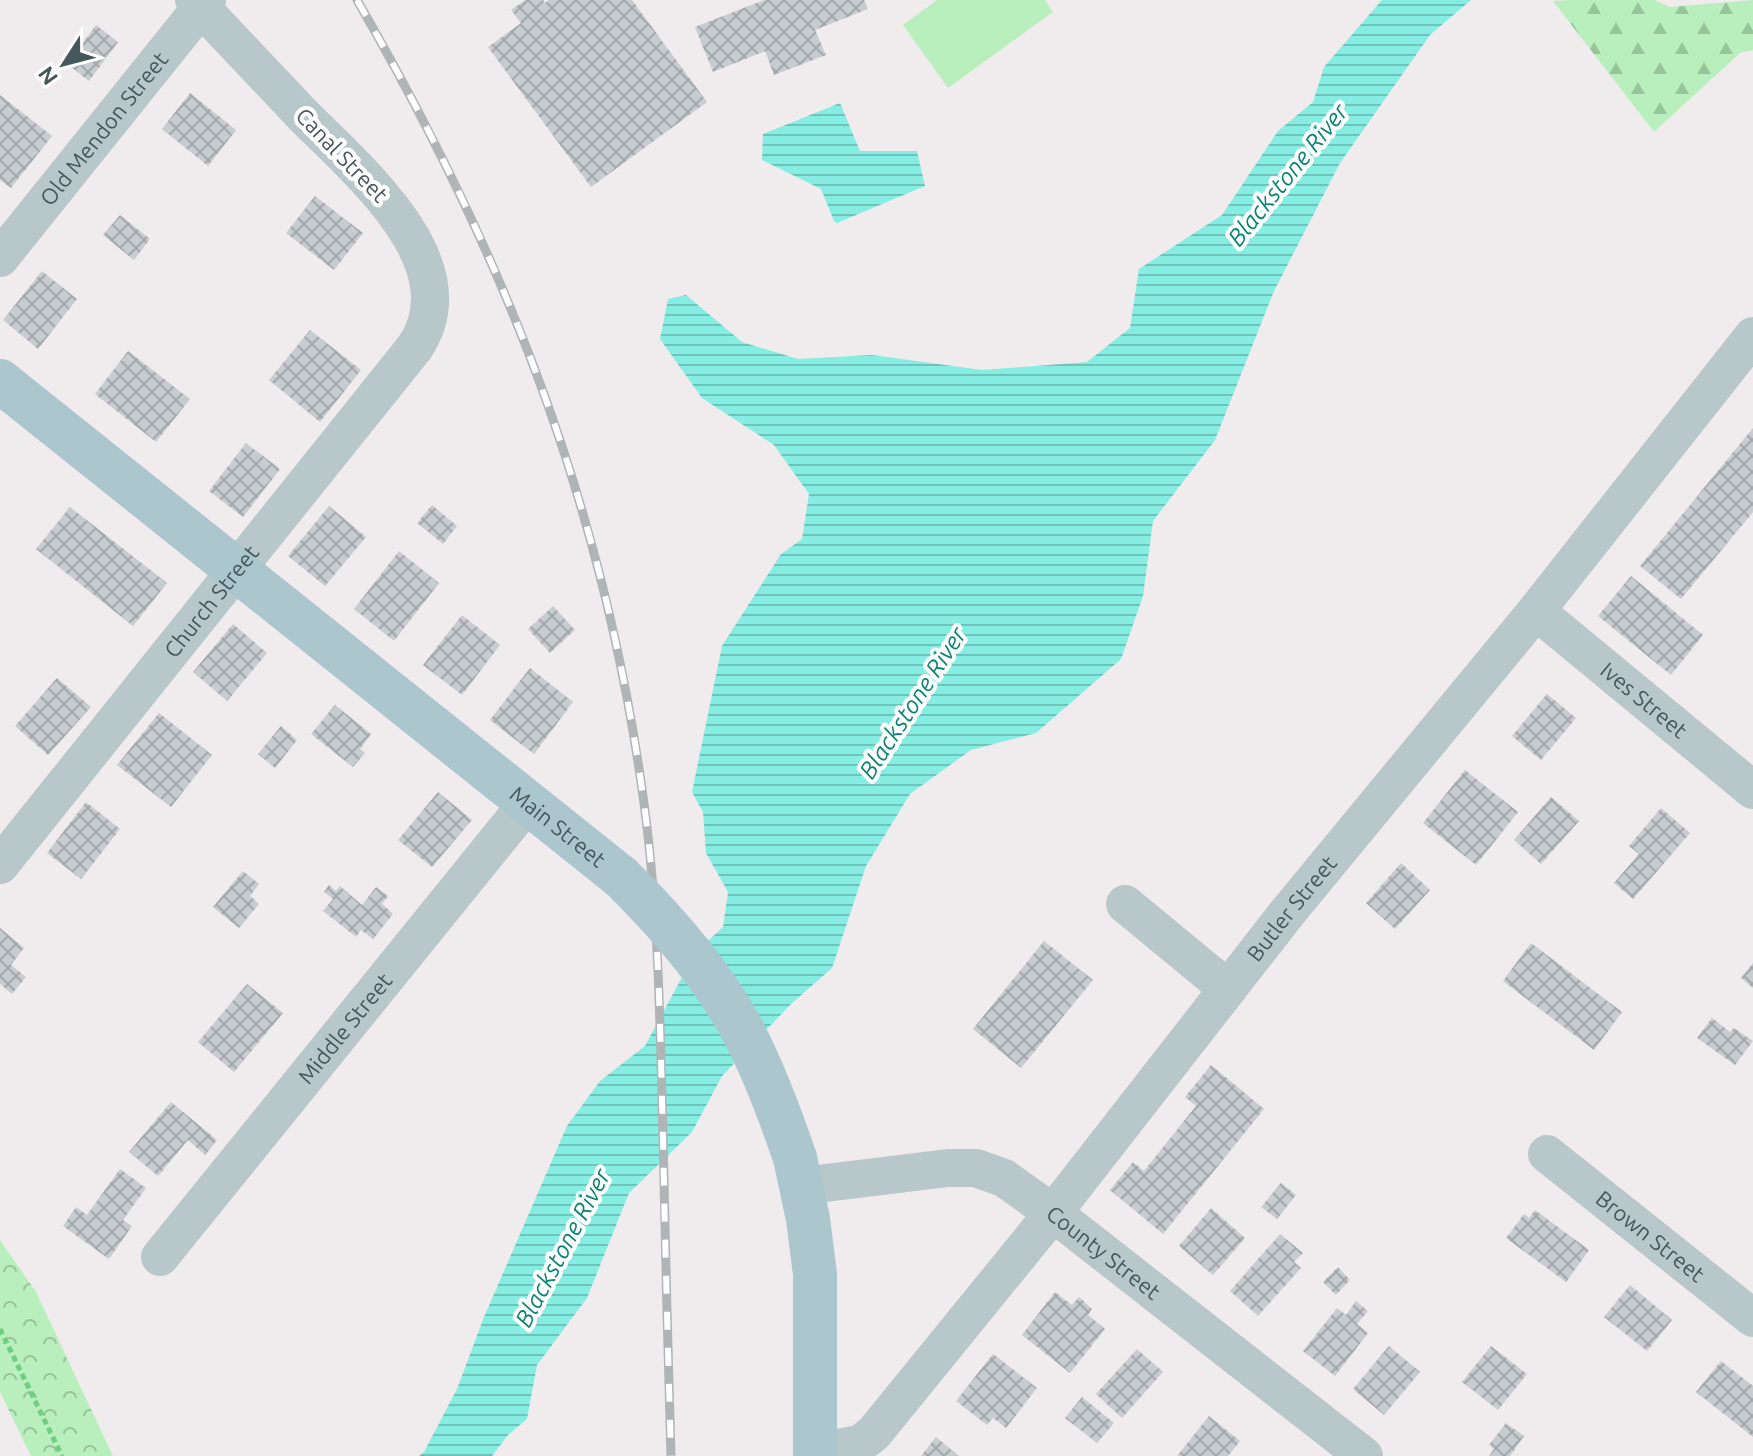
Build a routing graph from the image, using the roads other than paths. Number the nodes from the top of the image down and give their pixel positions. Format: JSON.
{"nodes":[{"id":1,"x":201,"y":3,"type":"edge"},
{"id":2,"x":0,"y":258,"type":"edge"},
{"id":3,"x":1753,"y":336,"type":"edge"},
{"id":4,"x":421,"y":339,"type":"joint"},
{"id":5,"x":0,"y":381,"type":"edge"},
{"id":6,"x":237,"y":568,"type":"junction"},
{"id":7,"x":1536,"y":611,"type":"junction"},
{"id":8,"x":1753,"y":790,"type":"edge"},
{"id":9,"x":529,"y":801,"type":"junction"},
{"id":10,"x":0,"y":865,"type":"edge"},
{"id":11,"x":1125,"y":904,"type":"dead end"},
{"id":12,"x":1228,"y":989,"type":"junction"},
{"id":13,"x":1547,"y":1154,"type":"dead end"},
{"id":14,"x":798,"y":1172,"type":"junction"},
{"id":15,"x":1053,"y":1213,"type":"junction"},
{"id":16,"x":160,"y":1257,"type":"dead end"},
{"id":17,"x":1753,"y":1318,"type":"edge"},
{"id":18,"x":815,"y":1454,"type":"edge"},
{"id":19,"x":1364,"y":1456,"type":"edge"}],
"edges":[{"from":1,"to":2,"type":"street","name":"Old Mendon Street"},
{"from":1,"to":4,"type":"street","name":"Canal Street"},
{"from":3,"to":7,"type":"street","name":"Butler Street"},
{"from":4,"to":6,"type":"street","name":"Church Street"},
{"from":5,"to":6,"type":"main road","name":"Main Street"},
{"from":6,"to":9,"type":"main road","name":"Main Street"},
{"from":6,"to":10,"type":"street","name":"Church Street"},
{"from":7,"to":8,"type":"street","name":"Ives Street"},
{"from":7,"to":12,"type":"street","name":"Butler Street"},
{"from":9,"to":14,"type":"main road","name":"Main Street","bridge":true},
{"from":9,"to":16,"type":"street","name":"Middle Street"},
{"from":11,"to":12,"type":"street"},
{"from":12,"to":15,"type":"street","name":"Butler Street"},
{"from":13,"to":17,"type":"street","name":"Brown Street"},
{"from":14,"to":15,"type":"street","name":"County Street"},
{"from":14,"to":18,"type":"main road","name":"Main Street"},
{"from":15,"to":18,"type":"street","name":"Butler Street"},
{"from":15,"to":19,"type":"street","name":"County Street"}]}
